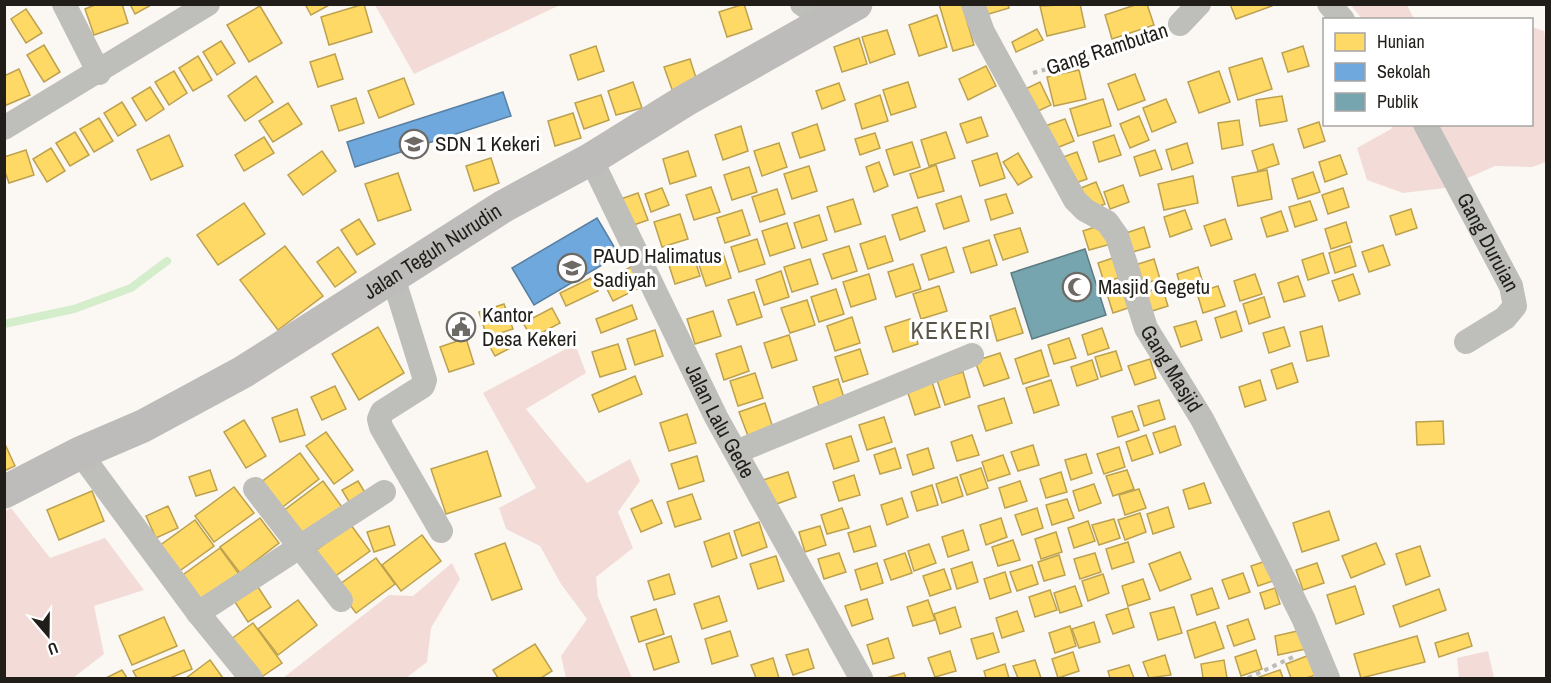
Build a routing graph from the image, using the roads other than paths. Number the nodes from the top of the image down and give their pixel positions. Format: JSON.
{"nodes":[{"id":1,"x":64,"y":4,"type":"edge"},
{"id":2,"x":208,"y":4,"type":"edge"},
{"id":3,"x":856,"y":4,"type":"edge"},
{"id":4,"x":973,"y":4,"type":"edge"},
{"id":5,"x":1199,"y":4,"type":"edge"},
{"id":6,"x":1329,"y":4,"type":"edge"},
{"id":7,"x":814,"y":13,"type":"edge"},
{"id":8,"x":1341,"y":18,"type":"edge"},
{"id":9,"x":1180,"y":24,"type":"road end"},
{"id":10,"x":99,"y":73,"type":"junction"},
{"id":11,"x":1426,"y":126,"type":"edge"},
{"id":12,"x":4,"y":128,"type":"edge"},
{"id":13,"x":591,"y":159,"type":"junction"},
{"id":14,"x":393,"y":277,"type":"junction"},
{"id":15,"x":1466,"y":342,"type":"dead end"},
{"id":16,"x":972,"y":355,"type":"dead end"},
{"id":17,"x":736,"y":452,"type":"junction"},
{"id":18,"x":80,"y":453,"type":"junction"},
{"id":19,"x":255,"y":489,"type":"dead end"},
{"id":20,"x":4,"y":492,"type":"edge"},
{"id":21,"x":384,"y":492,"type":"dead end"},
{"id":22,"x":441,"y":531,"type":"dead end"},
{"id":23,"x":299,"y":548,"type":"junction"},
{"id":24,"x":341,"y":600,"type":"dead end"},
{"id":25,"x":198,"y":613,"type":"junction"},
{"id":26,"x":251,"y":678,"type":"edge"},
{"id":27,"x":861,"y":678,"type":"edge"},
{"id":28,"x":1328,"y":678,"type":"edge"}],
"edges":[{"from":1,"to":10,"type":"street"},
{"from":2,"to":10,"type":"street"},
{"from":3,"to":7,"type":"street","name":"Jalan Teguh Nurudin"},
{"from":4,"to":28,"type":"street","name":"Gang Masjid"},
{"from":5,"to":9,"type":"street","name":"Gang Rambutan"},
{"from":6,"to":8,"type":"street"},
{"from":7,"to":13,"type":"street","name":"Jalan Teguh Nurudin"},
{"from":10,"to":12,"type":"street"},
{"from":11,"to":15,"type":"street","name":"Gang Duruian"},
{"from":13,"to":14,"type":"street","name":"Jalan Teguh Nurudin"},
{"from":13,"to":17,"type":"street","name":"Jalan Lalu Gede"},
{"from":14,"to":18,"type":"street","name":"Jalan Teguh Nurudin"},
{"from":14,"to":22,"type":"street"},
{"from":16,"to":17,"type":"street"},
{"from":17,"to":27,"type":"street","name":"Jalan Lalu Gede"},
{"from":18,"to":20,"type":"street","name":"Jalan Teguh Nurudin"},
{"from":18,"to":25,"type":"street"},
{"from":19,"to":23,"type":"street"},
{"from":21,"to":23,"type":"street"},
{"from":23,"to":24,"type":"street"},
{"from":23,"to":25,"type":"street"},
{"from":25,"to":26,"type":"street"}]}
